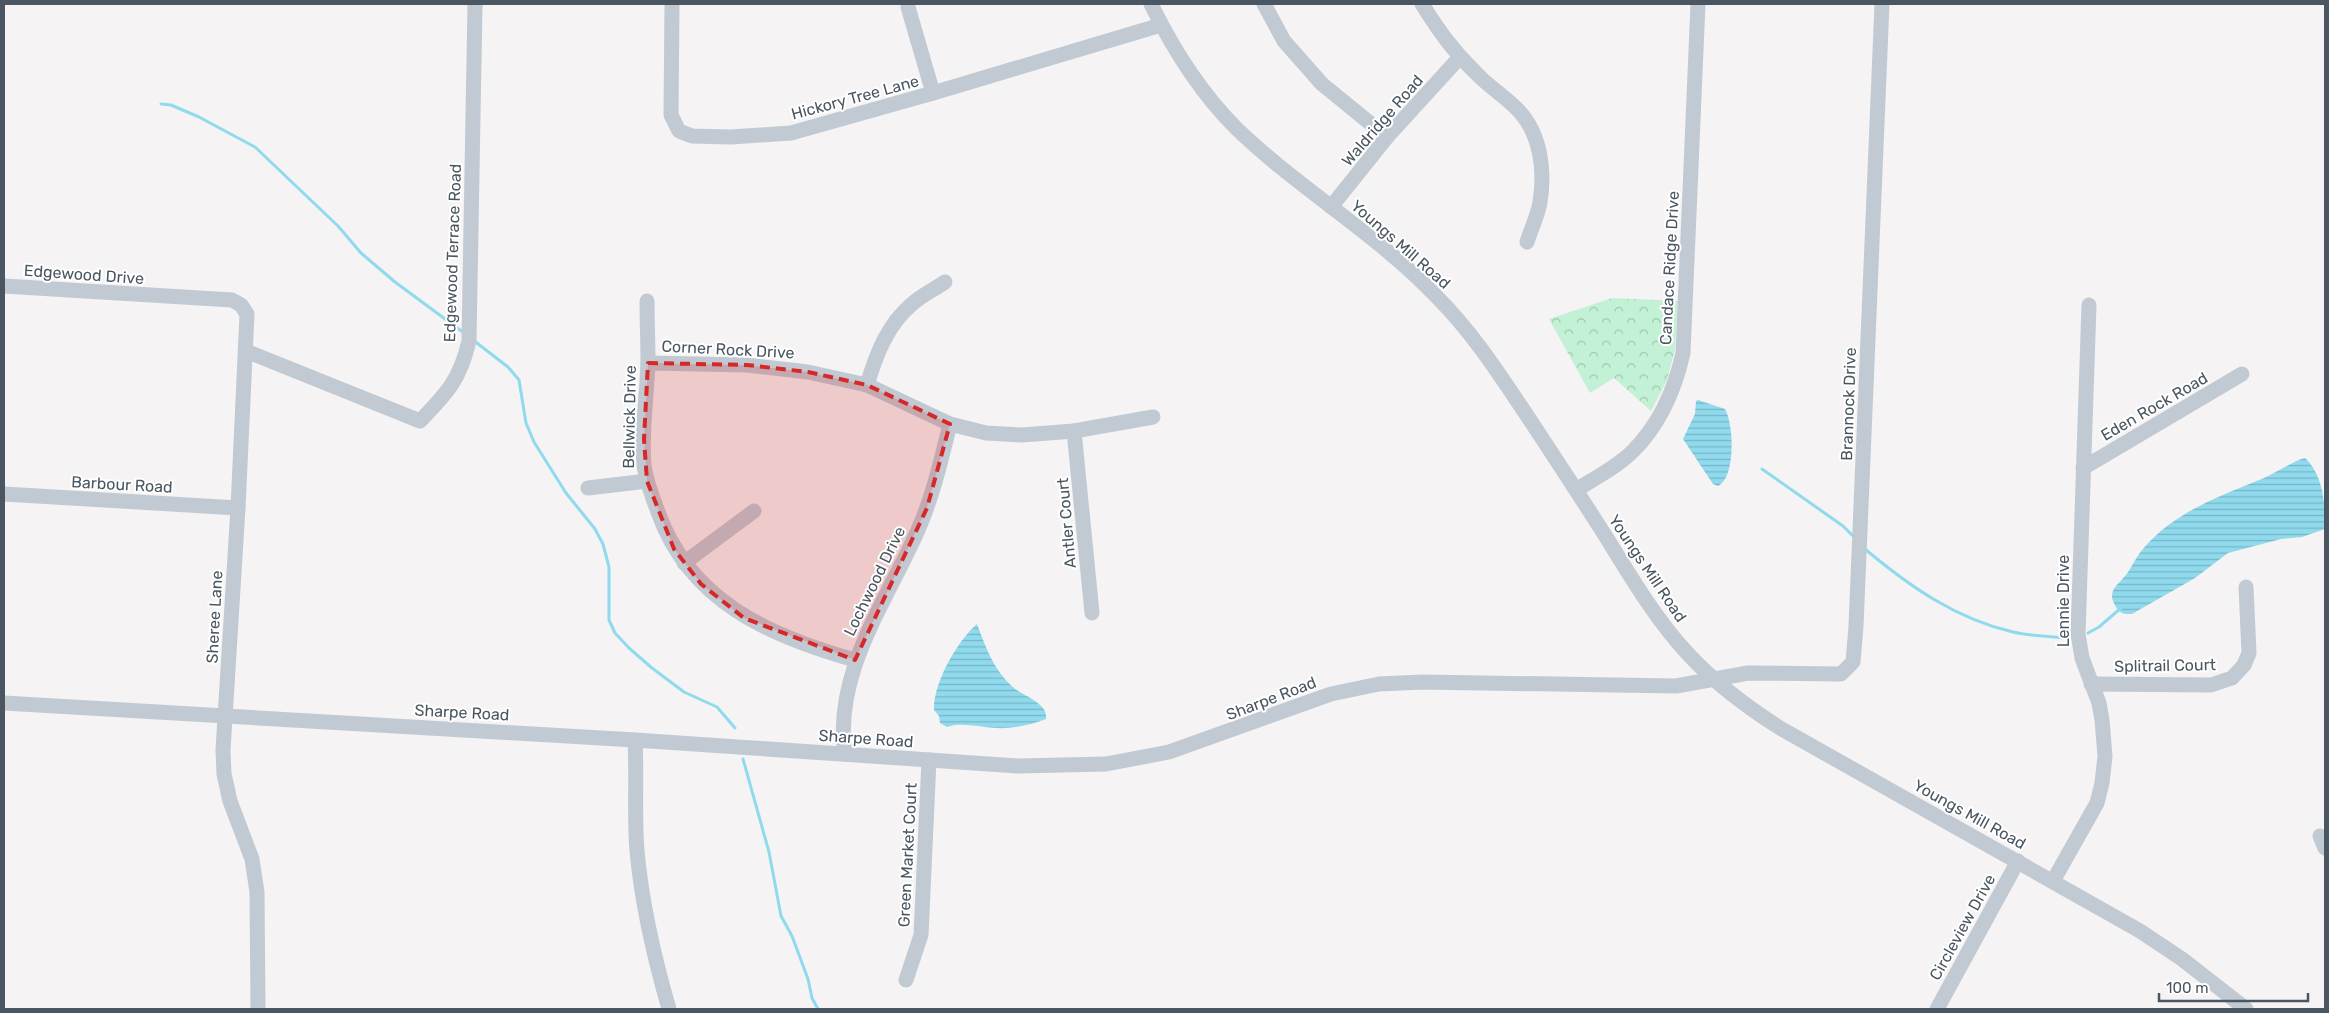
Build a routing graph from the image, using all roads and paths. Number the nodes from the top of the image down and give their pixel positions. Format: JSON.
{"nodes":[{"id":1,"x":475,"y":4,"type":"edge"},
{"id":2,"x":672,"y":4,"type":"edge"},
{"id":3,"x":1151,"y":4,"type":"edge"},
{"id":4,"x":1264,"y":4,"type":"edge"},
{"id":5,"x":1422,"y":4,"type":"edge"},
{"id":6,"x":1698,"y":4,"type":"edge"},
{"id":7,"x":1882,"y":4,"type":"edge"},
{"id":8,"x":908,"y":7,"type":"dead end"},
{"id":9,"x":1161,"y":25,"type":"junction"},
{"id":10,"x":1460,"y":57,"type":"junction"},
{"id":11,"x":933,"y":93,"type":"junction"},
{"id":12,"x":1388,"y":137,"type":"junction"},
{"id":13,"x":1331,"y":207,"type":"junction"},
{"id":14,"x":1526,"y":242,"type":"dead end"},
{"id":15,"x":945,"y":282,"type":"dead end"},
{"id":16,"x":4,"y":286,"type":"edge"},
{"id":17,"x":162,"y":296,"type":"joint"},
{"id":18,"x":647,"y":301,"type":"dead end"},
{"id":19,"x":2089,"y":305,"type":"dead end"},
{"id":20,"x":246,"y":351,"type":"junction"},
{"id":21,"x":648,"y":363,"type":"junction"},
{"id":22,"x":2242,"y":374,"type":"dead end"},
{"id":23,"x":867,"y":385,"type":"junction"},
{"id":24,"x":1153,"y":417,"type":"dead end"},
{"id":25,"x":950,"y":424,"type":"junction"},
{"id":26,"x":1074,"y":430,"type":"junction"},
{"id":27,"x":2083,"y":468,"type":"junction"},
{"id":28,"x":647,"y":481,"type":"junction"},
{"id":29,"x":588,"y":488,"type":"dead end"},
{"id":30,"x":1576,"y":490,"type":"junction"},
{"id":31,"x":4,"y":494,"type":"edge"},
{"id":32,"x":238,"y":508,"type":"junction"},
{"id":33,"x":754,"y":511,"type":"dead end"},
{"id":34,"x":684,"y":563,"type":"junction"},
{"id":35,"x":2246,"y":587,"type":"dead end"},
{"id":36,"x":1092,"y":613,"type":"dead end"},
{"id":37,"x":855,"y":660,"type":"junction"},
{"id":38,"x":1715,"y":680,"type":"junction"},
{"id":39,"x":2091,"y":684,"type":"junction"},
{"id":40,"x":4,"y":703,"type":"edge"},
{"id":41,"x":225,"y":716,"type":"junction"},
{"id":42,"x":636,"y":740,"type":"junction"},
{"id":43,"x":845,"y":754,"type":"junction"},
{"id":44,"x":929,"y":760,"type":"junction"},
{"id":45,"x":2018,"y":861,"type":"junction"},
{"id":46,"x":2053,"y":881,"type":"junction"},
{"id":47,"x":906,"y":980,"type":"dead end"},
{"id":48,"x":258,"y":1009,"type":"edge"},
{"id":49,"x":669,"y":1009,"type":"edge"},
{"id":50,"x":1937,"y":1009,"type":"edge"},
{"id":51,"x":2246,"y":1009,"type":"edge"}],
"edges":[{"from":1,"to":20,"type":"street","name":"Edgewood Terrace Road"},
{"from":2,"to":11,"type":"street","name":"Hickory Tree Lane"},
{"from":3,"to":9,"type":"street","name":"Youngs Mill Road"},
{"from":4,"to":12,"type":"street"},
{"from":5,"to":10,"type":"street"},
{"from":6,"to":30,"type":"street","name":"Candace Ridge Drive"},
{"from":7,"to":38,"type":"street","name":"Brannock Drive"},
{"from":8,"to":11,"type":"street"},
{"from":9,"to":11,"type":"street","name":"Hickory Tree Lane"},
{"from":9,"to":13,"type":"street","name":"Youngs Mill Road"},
{"from":10,"to":12,"type":"street","name":"Waldridge Road"},
{"from":10,"to":14,"type":"street"},
{"from":12,"to":13,"type":"street","name":"Waldridge Road"},
{"from":13,"to":30,"type":"street","name":"Youngs Mill Road"},
{"from":15,"to":23,"type":"street"},
{"from":16,"to":17,"type":"street","name":"Edgewood Drive"},
{"from":17,"to":20,"type":"street","name":"Sheree Lane"},
{"from":18,"to":21,"type":"street","name":"Bellwick Drive"},
{"from":19,"to":27,"type":"street","name":"Lennie Drive"},
{"from":20,"to":32,"type":"street","name":"Sheree Lane"},
{"from":21,"to":23,"type":"street","name":"Corner Rock Drive"},
{"from":21,"to":28,"type":"street","name":"Bellwick Drive"},
{"from":22,"to":27,"type":"street","name":"Eden Rock Road"},
{"from":23,"to":25,"type":"street","name":"Corner Rock Drive"},
{"from":24,"to":26,"type":"street","name":"Corner Rock Drive"},
{"from":25,"to":26,"type":"street","name":"Corner Rock Drive"},
{"from":25,"to":37,"type":"street","name":"Lochwood Drive"},
{"from":26,"to":36,"type":"street","name":"Antler Court"},
{"from":27,"to":39,"type":"street","name":"Lennie Drive"},
{"from":28,"to":29,"type":"street"},
{"from":28,"to":34,"type":"street","name":"Bellwick Drive"},
{"from":30,"to":38,"type":"street","name":"Youngs Mill Road"},
{"from":31,"to":32,"type":"street","name":"Barbour Road"},
{"from":32,"to":41,"type":"street","name":"Sheree Lane"},
{"from":33,"to":34,"type":"street"},
{"from":34,"to":37,"type":"street","name":"Bellwick Drive"},
{"from":35,"to":39,"type":"street","name":"Splitrail Court"},
{"from":37,"to":43,"type":"street","name":"Lochwood Drive"},
{"from":38,"to":44,"type":"street","name":"Sharpe Road"},
{"from":38,"to":45,"type":"street","name":"Youngs Mill Road"},
{"from":39,"to":46,"type":"street","name":"Lennie Drive"},
{"from":40,"to":41,"type":"street","name":"Sharpe Road"},
{"from":41,"to":42,"type":"street","name":"Sharpe Road"},
{"from":41,"to":48,"type":"street","name":"Sheree Lane"},
{"from":42,"to":43,"type":"street","name":"Sharpe Road"},
{"from":42,"to":49,"type":"street"},
{"from":43,"to":44,"type":"street","name":"Sharpe Road"},
{"from":44,"to":47,"type":"street","name":"Green Market Court"},
{"from":45,"to":46,"type":"street","name":"Youngs Mill Road"},
{"from":45,"to":50,"type":"street","name":"Circleview Drive"},
{"from":46,"to":51,"type":"street","name":"Youngs Mill Road"}]}
